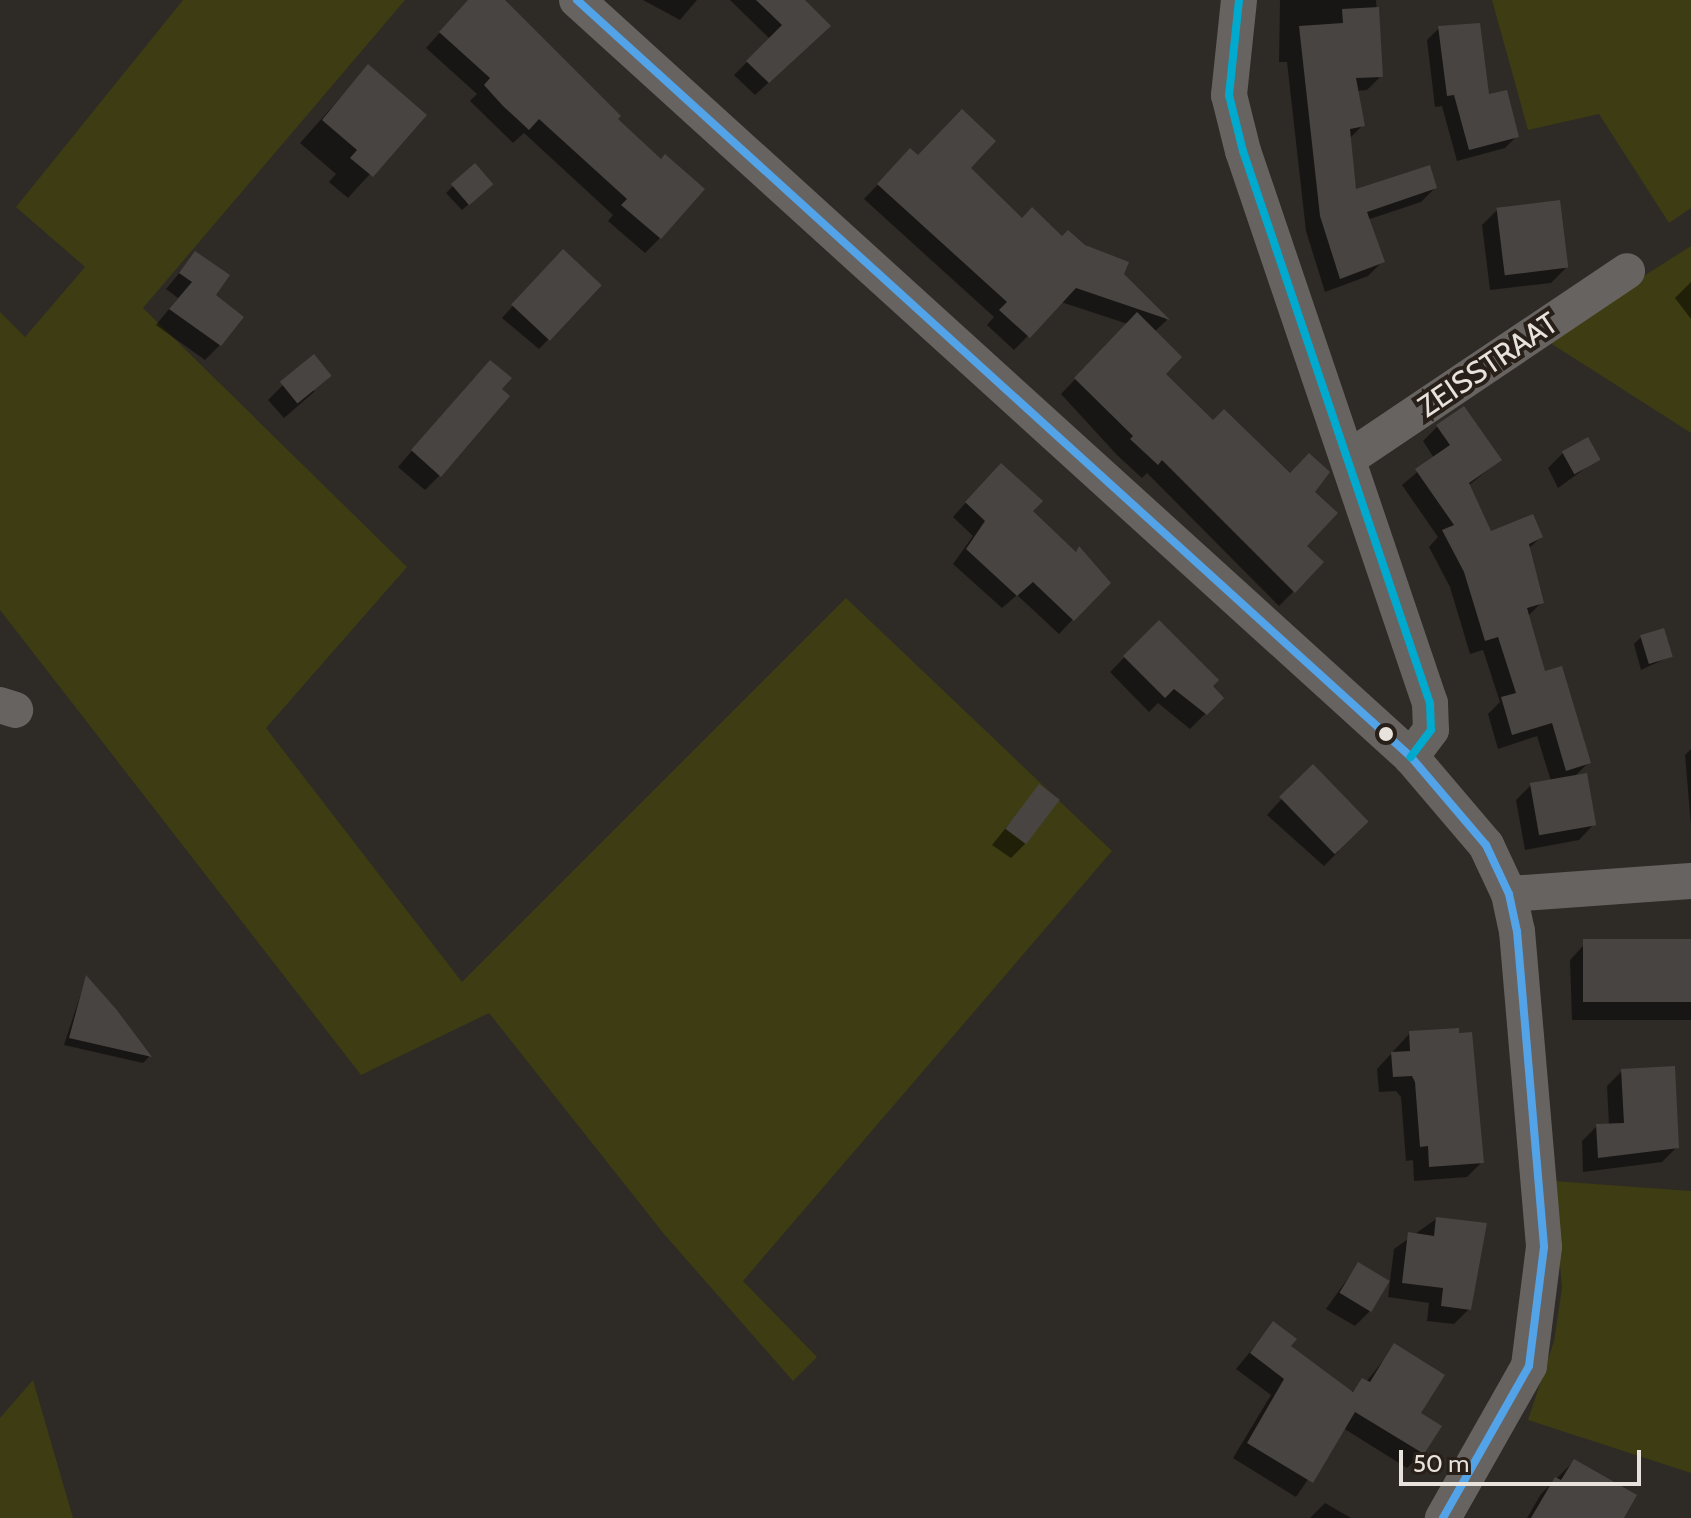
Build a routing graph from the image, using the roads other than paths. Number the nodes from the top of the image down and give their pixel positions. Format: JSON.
{"nodes":[{"id":1,"x":577,"y":0,"type":"edge"},
{"id":2,"x":1239,"y":0,"type":"edge"},
{"id":3,"x":1627,"y":271,"type":"dead end"},
{"id":4,"x":1349,"y":458,"type":"junction"},
{"id":5,"x":1411,"y":757,"type":"junction"},
{"id":6,"x":1691,"y":881,"type":"edge"},
{"id":7,"x":1509,"y":894,"type":"junction"},
{"id":8,"x":1443,"y":1518,"type":"edge"}],
"edges":[{"from":1,"to":5,"type":"street"},
{"from":2,"to":4,"type":"street"},
{"from":3,"to":4,"type":"street","name":"ZEISSTRAAT"},
{"from":4,"to":5,"type":"street"},
{"from":5,"to":7,"type":"street"},
{"from":6,"to":7,"type":"street"},
{"from":7,"to":8,"type":"street"}]}
